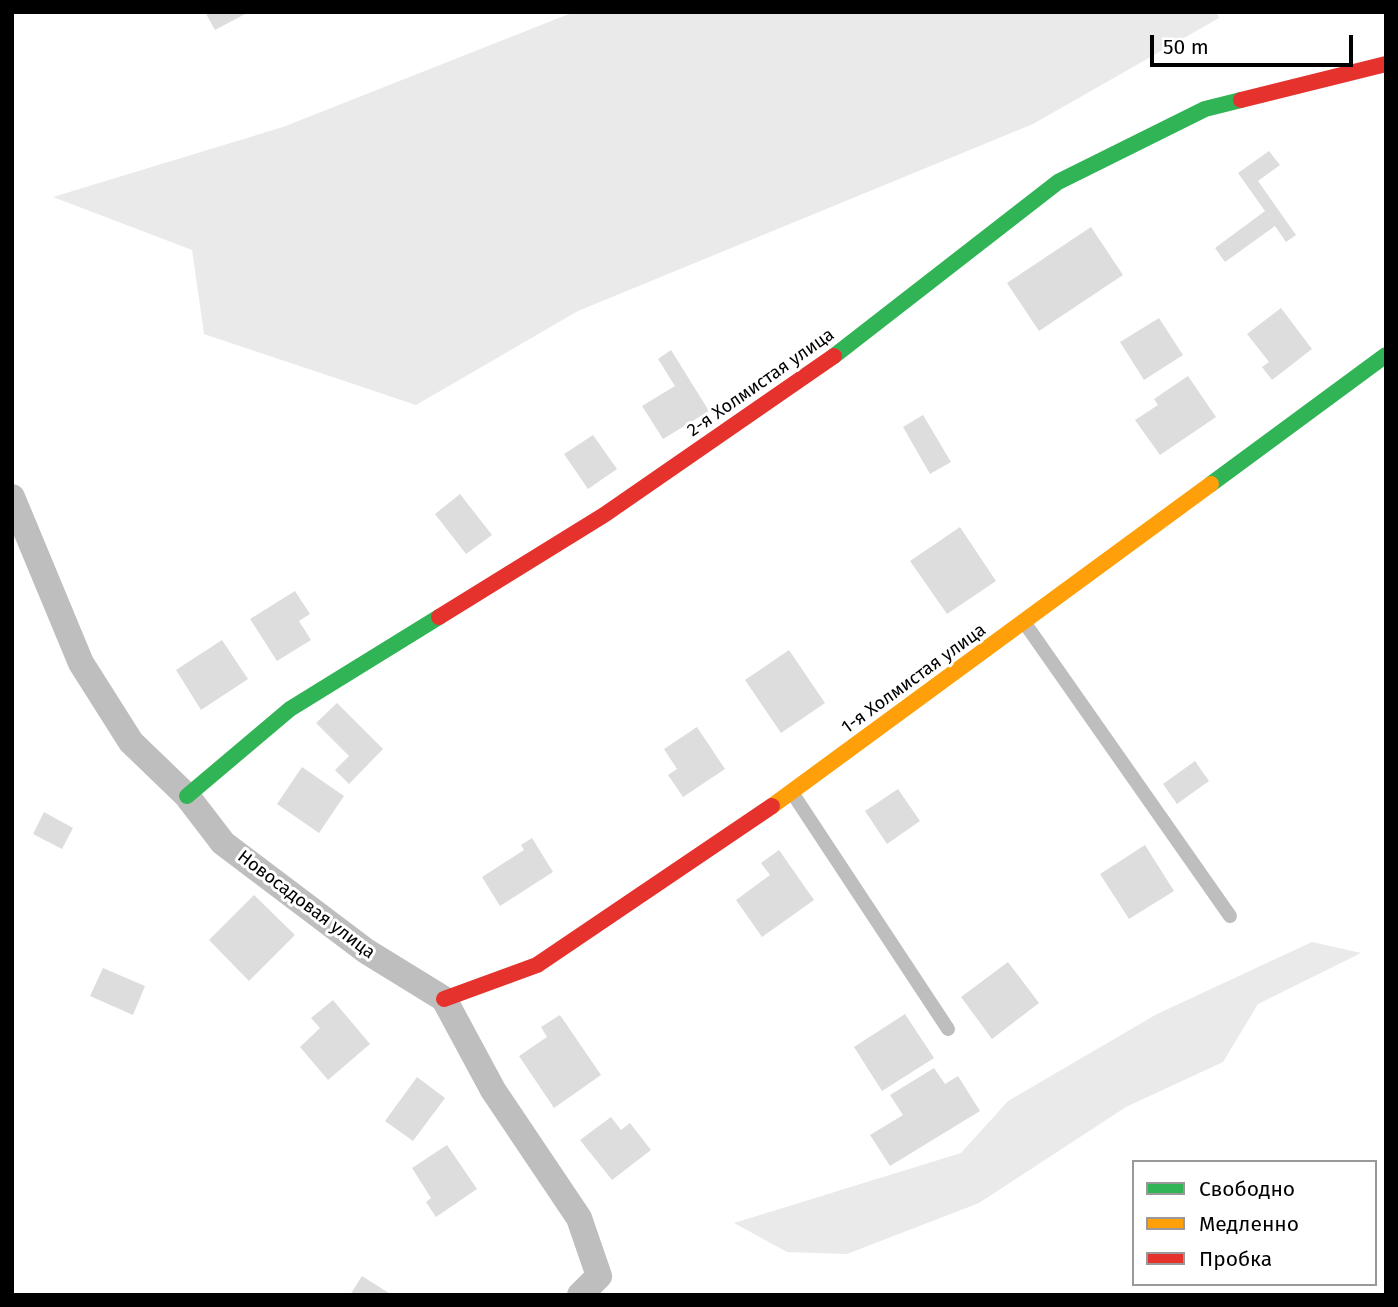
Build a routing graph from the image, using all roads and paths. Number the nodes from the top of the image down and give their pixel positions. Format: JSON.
{"nodes":[{"id":1,"x":1386,"y":64,"type":"edge"},
{"id":2,"x":1386,"y":355,"type":"edge"},
{"id":3,"x":12,"y":497,"type":"edge"},
{"id":4,"x":1024,"y":622,"type":"junction"},
{"id":5,"x":792,"y":793,"type":"junction"},
{"id":6,"x":187,"y":796,"type":"junction"},
{"id":7,"x":1230,"y":916,"type":"dead end"},
{"id":8,"x":444,"y":999,"type":"junction"},
{"id":9,"x":948,"y":1029,"type":"dead end"},
{"id":10,"x":580,"y":1295,"type":"edge"}],
"edges":[{"from":1,"to":6,"type":"street","name":"2-я Холмистая улица"},
{"from":2,"to":4,"type":"street","name":"1-я Холмистая улица"},
{"from":3,"to":6,"type":"street","name":"Новосадовая улица"},
{"from":4,"to":5,"type":"street","name":"1-я Холмистая улица"},
{"from":4,"to":7,"type":"lane"},
{"from":5,"to":8,"type":"street","name":"1-я Холмистая улица"},
{"from":5,"to":9,"type":"lane"},
{"from":6,"to":8,"type":"street","name":"Новосадовая улица"},
{"from":8,"to":10,"type":"street"}]}
